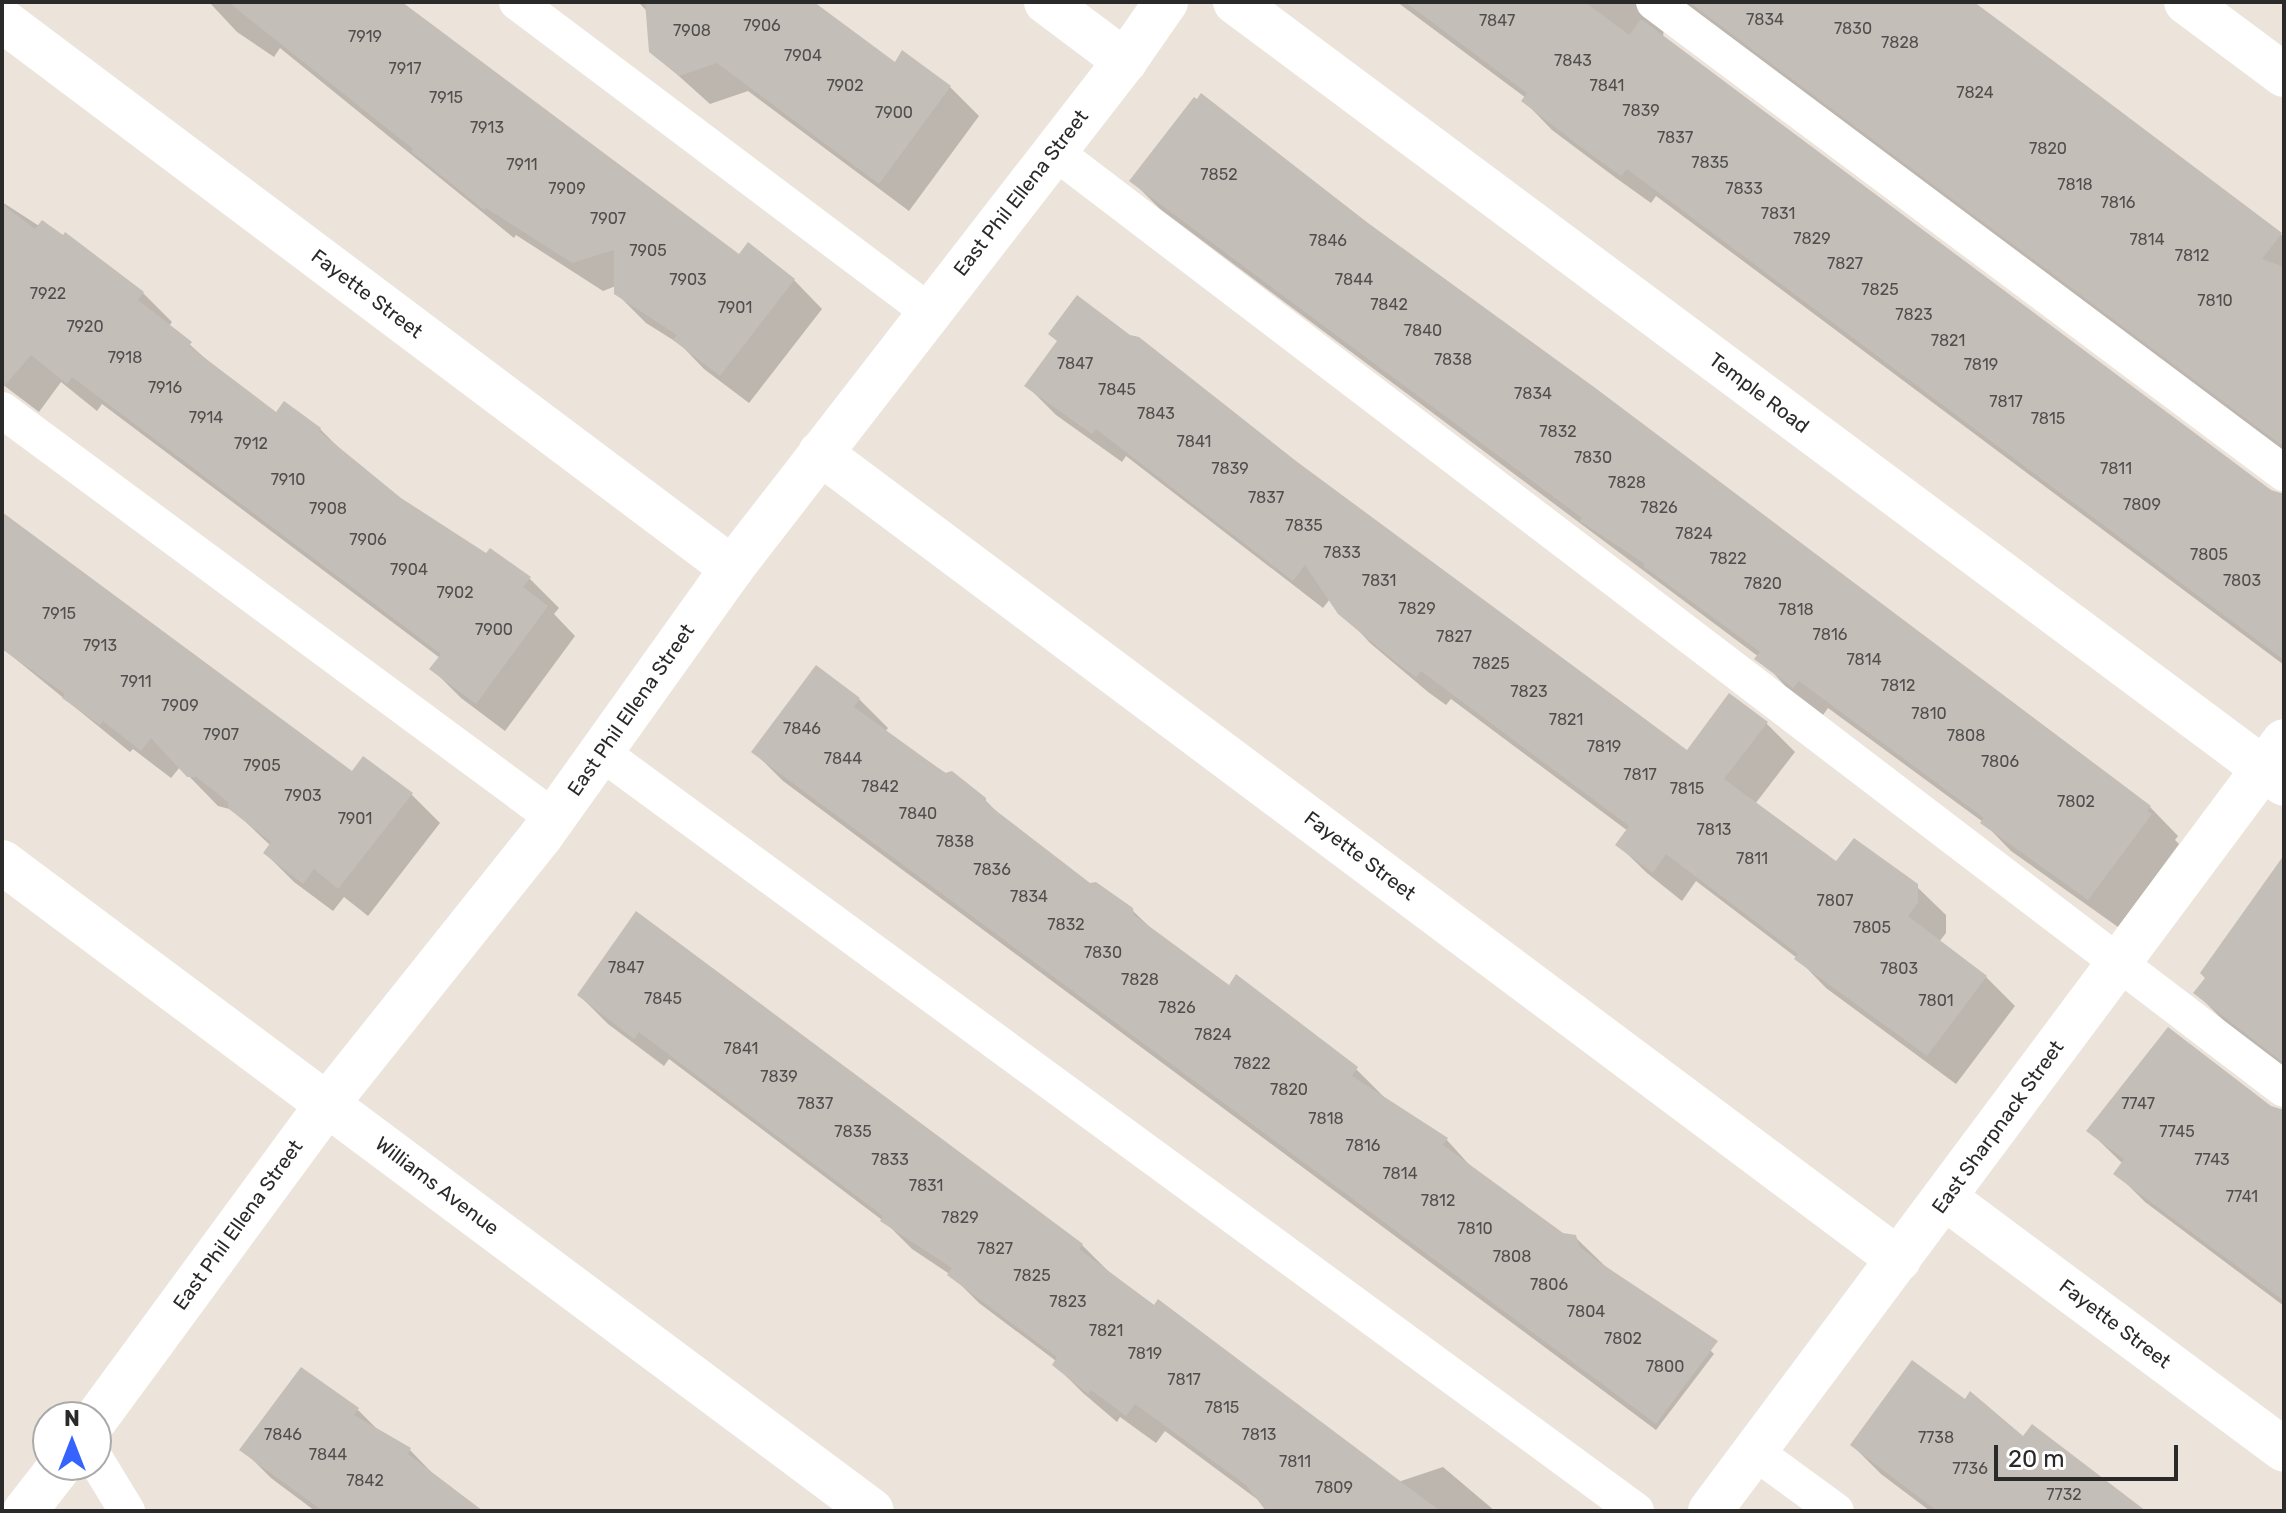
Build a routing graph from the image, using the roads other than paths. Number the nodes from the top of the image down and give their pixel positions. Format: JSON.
{"nodes":[{"id":1,"x":517,"y":2,"type":"edge"},
{"id":2,"x":1046,"y":2,"type":"edge"},
{"id":3,"x":1166,"y":2,"type":"edge"},
{"id":4,"x":1235,"y":2,"type":"edge"},
{"id":5,"x":1654,"y":2,"type":"edge"},
{"id":6,"x":2186,"y":2,"type":"edge"},
{"id":7,"x":2,"y":20,"type":"edge"},
{"id":8,"x":1125,"y":61,"type":"junction"},
{"id":9,"x":2284,"y":75,"type":"edge"},
{"id":10,"x":1055,"y":152,"type":"junction"},
{"id":11,"x":928,"y":311,"type":"junction"},
{"id":12,"x":2,"y":410,"type":"edge"},
{"id":13,"x":820,"y":453,"type":"junction"},
{"id":14,"x":2284,"y":473,"type":"edge"},
{"id":15,"x":732,"y":568,"type":"junction"},
{"id":16,"x":602,"y":753,"type":"junction"},
{"id":17,"x":2277,"y":764,"type":"edge"},
{"id":18,"x":554,"y":818,"type":"junction"},
{"id":19,"x":2,"y":862,"type":"edge"},
{"id":20,"x":2117,"y":964,"type":"junction"},
{"id":21,"x":2284,"y":1089,"type":"edge"},
{"id":22,"x":327,"y":1104,"type":"junction"},
{"id":23,"x":1945,"y":1198,"type":"junction"},
{"id":24,"x":1899,"y":1260,"type":"junction"},
{"id":25,"x":109,"y":1401,"type":"edge"},
{"id":26,"x":2284,"y":1450,"type":"edge"},
{"id":27,"x":1755,"y":1452,"type":"junction"},
{"id":28,"x":48,"y":1481,"type":"edge"},
{"id":29,"x":109,"y":1481,"type":"edge"},
{"id":30,"x":25,"y":1511,"type":"edge"},
{"id":31,"x":127,"y":1511,"type":"edge"},
{"id":32,"x":872,"y":1511,"type":"edge"},
{"id":33,"x":1636,"y":1511,"type":"edge"},
{"id":34,"x":1710,"y":1511,"type":"edge"},
{"id":35,"x":1836,"y":1511,"type":"edge"}],
"edges":[{"from":1,"to":11,"type":"lane"},
{"from":2,"to":8,"type":"street"},
{"from":3,"to":8,"type":"street","name":"East Phil Ellena Street"},
{"from":4,"to":17,"type":"street","name":"Temple Road"},
{"from":5,"to":14,"type":"lane"},
{"from":6,"to":9,"type":"street"},
{"from":7,"to":15,"type":"street","name":"Fayette Street"},
{"from":8,"to":10,"type":"street","name":"East Phil Ellena Street"},
{"from":10,"to":11,"type":"street","name":"East Phil Ellena Street"},
{"from":10,"to":20,"type":"lane"},
{"from":11,"to":13,"type":"street","name":"East Phil Ellena Street"},
{"from":12,"to":18,"type":"lane"},
{"from":13,"to":15,"type":"street","name":"East Phil Ellena Street"},
{"from":13,"to":24,"type":"street","name":"Fayette Street"},
{"from":15,"to":16,"type":"street","name":"East Phil Ellena Street"},
{"from":16,"to":18,"type":"street","name":"East Phil Ellena Street"},
{"from":16,"to":33,"type":"lane"},
{"from":17,"to":20,"type":"street","name":"East Sharpnack Street"},
{"from":18,"to":22,"type":"street","name":"East Phil Ellena Street"},
{"from":19,"to":22,"type":"street","name":"Williams Avenue"},
{"from":20,"to":21,"type":"lane"},
{"from":20,"to":23,"type":"street","name":"East Sharpnack Street"},
{"from":22,"to":25,"type":"street","name":"East Phil Ellena Street"},
{"from":22,"to":32,"type":"street","name":"Williams Avenue"},
{"from":23,"to":24,"type":"street","name":"East Sharpnack Street"},
{"from":23,"to":26,"type":"street","name":"Fayette Street"},
{"from":24,"to":27,"type":"street","name":"East Sharpnack Street"},
{"from":27,"to":34,"type":"street","name":"East Sharpnack Street"},
{"from":27,"to":35,"type":"lane"},
{"from":28,"to":30,"type":"street"},
{"from":29,"to":31,"type":"lane"}]}
